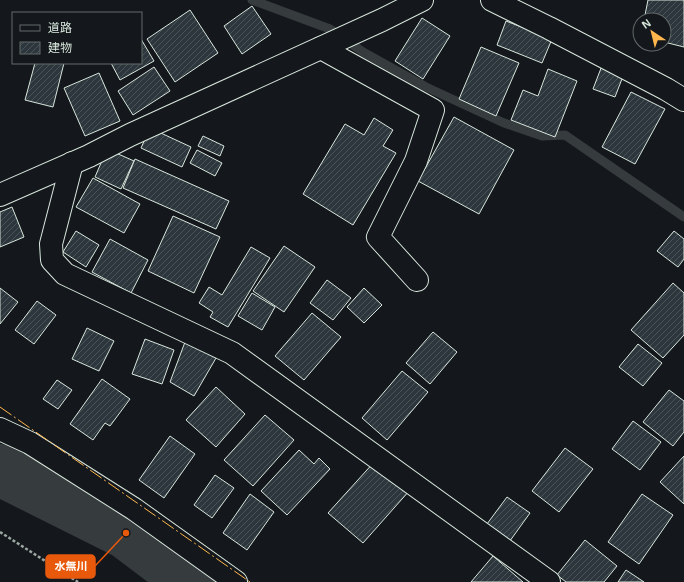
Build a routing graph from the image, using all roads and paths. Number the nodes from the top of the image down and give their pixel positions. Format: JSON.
{"nodes":[{"id":1,"x":422,"y":0,"type":"edge"},
{"id":2,"x":492,"y":0,"type":"edge"},
{"id":3,"x":321,"y":48,"type":"junction"},
{"id":4,"x":684,"y":100,"type":"edge"},
{"id":5,"x":72,"y":163,"type":"junction"},
{"id":6,"x":0,"y":195,"type":"edge"},
{"id":7,"x":417,"y":280,"type":"dead end"},
{"id":8,"x":0,"y":430,"type":"edge"},
{"id":9,"x":0,"y":532,"type":"edge"},
{"id":10,"x":78,"y":582,"type":"edge"},
{"id":11,"x":236,"y":582,"type":"edge"},
{"id":12,"x":549,"y":582,"type":"edge"}],
"edges":[{"from":1,"to":3,"type":"street"},
{"from":2,"to":4,"type":"street"},
{"from":3,"to":5,"type":"street"},
{"from":3,"to":7,"type":"street"},
{"from":5,"to":6,"type":"street"},
{"from":5,"to":12,"type":"street"},
{"from":8,"to":11,"type":"street"},
{"from":9,"to":10,"type":"path"}]}
